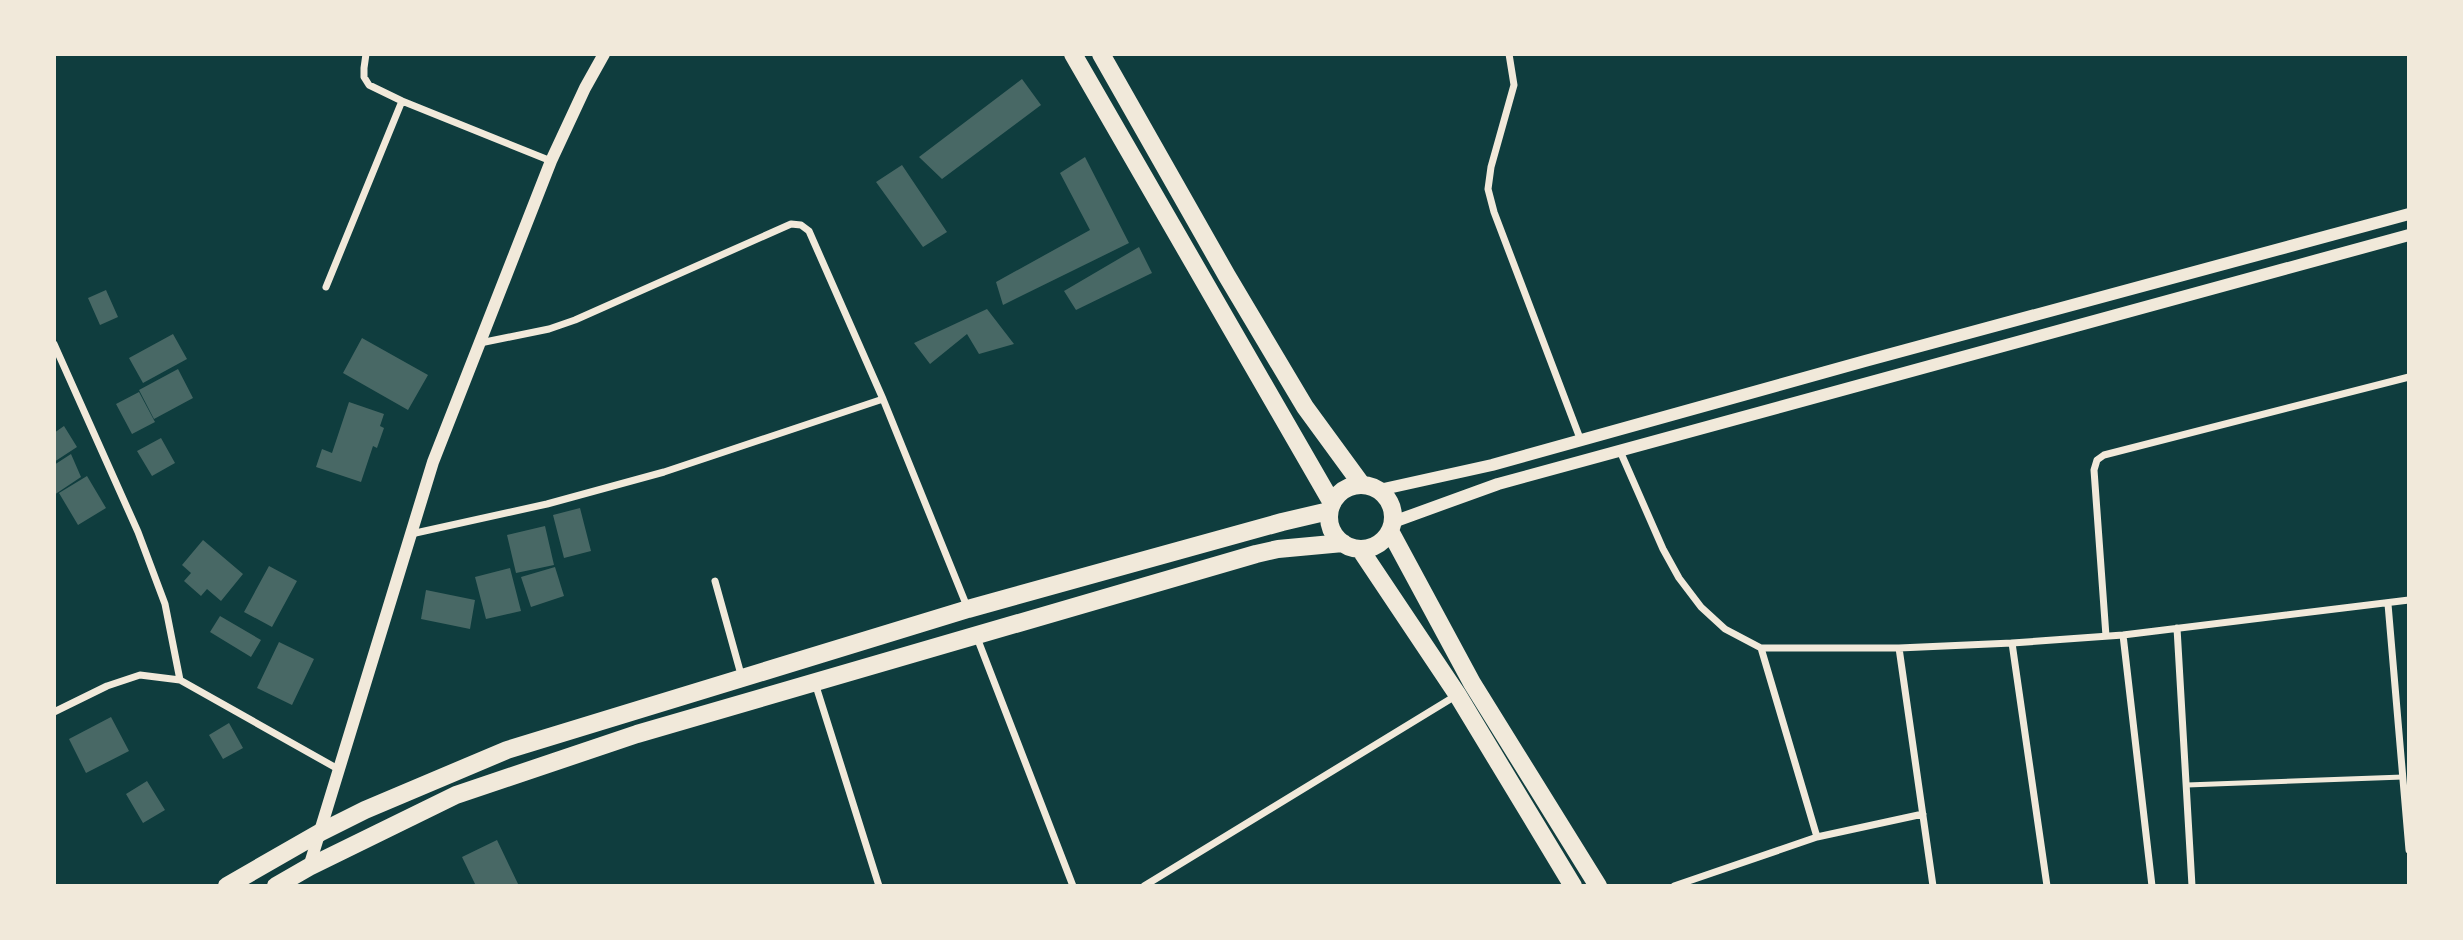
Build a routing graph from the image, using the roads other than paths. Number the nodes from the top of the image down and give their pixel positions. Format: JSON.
{"nodes":[{"id":1,"x":366,"y":54,"type":"edge"},
{"id":2,"x":604,"y":54,"type":"edge"},
{"id":3,"x":1073,"y":54,"type":"edge"},
{"id":4,"x":1101,"y":54,"type":"edge"},
{"id":5,"x":1509,"y":54,"type":"edge"},
{"id":6,"x":401,"y":101,"type":"junction"},
{"id":7,"x":551,"y":160,"type":"junction"},
{"id":8,"x":2409,"y":214,"type":"edge"},
{"id":9,"x":2409,"y":236,"type":"edge"},
{"id":10,"x":326,"y":287,"type":"dead end"},
{"id":11,"x":480,"y":343,"type":"junction"},
{"id":12,"x":54,"y":344,"type":"edge"},
{"id":13,"x":2409,"y":377,"type":"edge"},
{"id":14,"x":883,"y":399,"type":"junction"},
{"id":15,"x":1581,"y":441,"type":"junction"},
{"id":16,"x":1620,"y":451,"type":"junction"},
{"id":17,"x":1370,"y":488,"type":"junction"},
{"id":18,"x":1331,"y":507,"type":"junction"},
{"id":19,"x":1391,"y":526,"type":"junction"},
{"id":20,"x":411,"y":534,"type":"junction"},
{"id":21,"x":1352,"y":546,"type":"junction"},
{"id":22,"x":715,"y":581,"type":"dead end"},
{"id":23,"x":2409,"y":600,"type":"edge"},
{"id":24,"x":2388,"y":604,"type":"junction"},
{"id":25,"x":968,"y":609,"type":"junction"},
{"id":26,"x":2177,"y":628,"type":"junction"},
{"id":27,"x":976,"y":635,"type":"junction"},
{"id":28,"x":2123,"y":635,"type":"junction"},
{"id":29,"x":2106,"y":636,"type":"junction"},
{"id":30,"x":2012,"y":643,"type":"junction"},
{"id":31,"x":1761,"y":648,"type":"junction"},
{"id":32,"x":1899,"y":648,"type":"junction"},
{"id":33,"x":742,"y":678,"type":"junction"},
{"id":34,"x":180,"y":680,"type":"junction"},
{"id":35,"x":815,"y":682,"type":"junction"},
{"id":36,"x":1457,"y":694,"type":"junction"},
{"id":37,"x":54,"y":712,"type":"edge"},
{"id":38,"x":338,"y":769,"type":"junction"},
{"id":39,"x":2403,"y":777,"type":"junction"},
{"id":40,"x":2187,"y":785,"type":"junction"},
{"id":41,"x":2407,"y":800,"type":"edge"},
{"id":42,"x":1923,"y":814,"type":"junction"},
{"id":43,"x":321,"y":832,"type":"junction"},
{"id":44,"x":1817,"y":837,"type":"junction"},
{"id":45,"x":2409,"y":850,"type":"edge"},
{"id":46,"x":309,"y":867,"type":"junction"},
{"id":47,"x":227,"y":886,"type":"edge"},
{"id":48,"x":276,"y":886,"type":"edge"},
{"id":49,"x":879,"y":886,"type":"edge"},
{"id":50,"x":1073,"y":886,"type":"edge"},
{"id":51,"x":1144,"y":886,"type":"edge"},
{"id":52,"x":1573,"y":886,"type":"edge"},
{"id":53,"x":1598,"y":886,"type":"edge"},
{"id":54,"x":1674,"y":886,"type":"edge"},
{"id":55,"x":1933,"y":886,"type":"edge"},
{"id":56,"x":2047,"y":886,"type":"edge"},
{"id":57,"x":2152,"y":886,"type":"edge"},
{"id":58,"x":2192,"y":886,"type":"edge"}],
"edges":[{"from":1,"to":6,"type":"street"},
{"from":2,"to":7,"type":"street"},
{"from":3,"to":18,"type":"main road"},
{"from":4,"to":17,"type":"main road"},
{"from":5,"to":15,"type":"street"},
{"from":6,"to":7,"type":"street"},
{"from":6,"to":10,"type":"street"},
{"from":7,"to":11,"type":"street"},
{"from":8,"to":15,"type":"street"},
{"from":9,"to":16,"type":"street"},
{"from":11,"to":14,"type":"street"},
{"from":11,"to":20,"type":"street"},
{"from":12,"to":34,"type":"street"},
{"from":13,"to":29,"type":"street"},
{"from":14,"to":20,"type":"street"},
{"from":14,"to":25,"type":"street"},
{"from":15,"to":17,"type":"street"},
{"from":16,"to":19,"type":"street"},
{"from":16,"to":31,"type":"street"},
{"from":17,"to":18,"type":"main road"},
{"from":17,"to":19,"type":"main road"},
{"from":18,"to":21,"type":"main road"},
{"from":18,"to":25,"type":"main road"},
{"from":19,"to":21,"type":"main road"},
{"from":19,"to":53,"type":"main road"},
{"from":20,"to":38,"type":"street"},
{"from":21,"to":27,"type":"main road"},
{"from":21,"to":36,"type":"main road"},
{"from":22,"to":33,"type":"street"},
{"from":23,"to":24,"type":"street"},
{"from":24,"to":26,"type":"street"},
{"from":24,"to":39,"type":"street"},
{"from":25,"to":33,"type":"main road"},
{"from":26,"to":28,"type":"street"},
{"from":26,"to":40,"type":"street"},
{"from":27,"to":35,"type":"main road"},
{"from":27,"to":50,"type":"street"},
{"from":28,"to":29,"type":"street"},
{"from":28,"to":57,"type":"street"},
{"from":29,"to":30,"type":"street"},
{"from":30,"to":32,"type":"street"},
{"from":30,"to":56,"type":"street"},
{"from":31,"to":32,"type":"street"},
{"from":31,"to":44,"type":"street"},
{"from":32,"to":42,"type":"street"},
{"from":33,"to":43,"type":"main road"},
{"from":34,"to":37,"type":"street"},
{"from":34,"to":38,"type":"street"},
{"from":35,"to":46,"type":"main road"},
{"from":35,"to":49,"type":"street"},
{"from":36,"to":51,"type":"street"},
{"from":36,"to":52,"type":"main road"},
{"from":38,"to":43,"type":"street"},
{"from":39,"to":40,"type":"lane"},
{"from":39,"to":41,"type":"street"},
{"from":40,"to":58,"type":"street"},
{"from":41,"to":45,"type":"street"},
{"from":42,"to":44,"type":"street"},
{"from":42,"to":55,"type":"street"},
{"from":43,"to":46,"type":"street"},
{"from":43,"to":47,"type":"main road"},
{"from":44,"to":54,"type":"street"},
{"from":46,"to":48,"type":"main road"}]}
